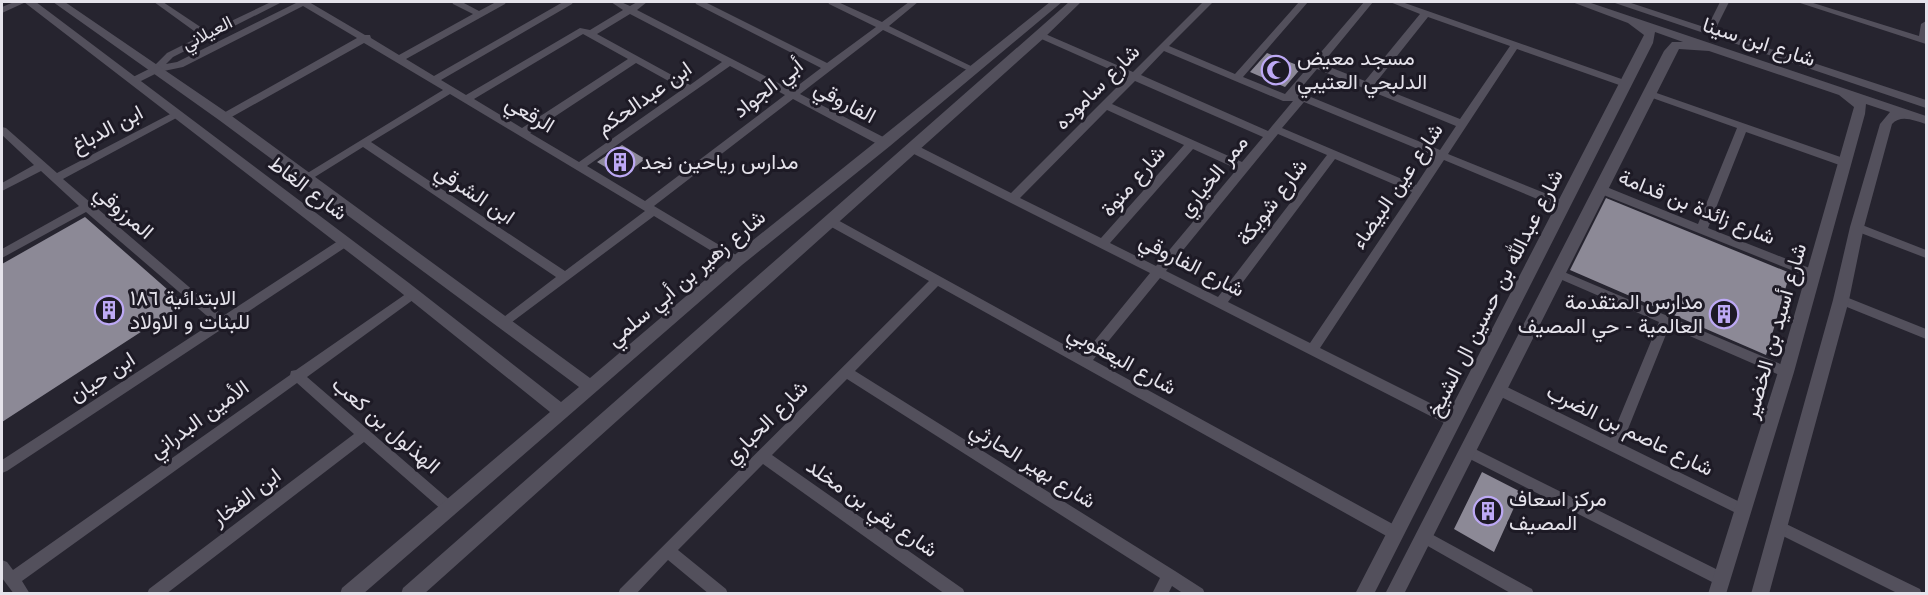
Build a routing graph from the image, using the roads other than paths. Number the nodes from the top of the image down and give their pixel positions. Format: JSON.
{"nodes":[{"id":1,"x":21,"y":2,"type":"edge"},
{"id":2,"x":29,"y":2,"type":"edge"},
{"id":3,"x":58,"y":2,"type":"edge"},
{"id":4,"x":158,"y":2,"type":"edge"},
{"id":5,"x":277,"y":2,"type":"edge"},
{"id":6,"x":304,"y":2,"type":"edge"},
{"id":7,"x":456,"y":2,"type":"edge"},
{"id":8,"x":502,"y":2,"type":"edge"},
{"id":9,"x":569,"y":2,"type":"edge"},
{"id":10,"x":615,"y":2,"type":"edge"},
{"id":11,"x":643,"y":2,"type":"edge"},
{"id":12,"x":700,"y":2,"type":"edge"},
{"id":13,"x":832,"y":2,"type":"edge"},
{"id":14,"x":914,"y":2,"type":"edge"},
{"id":15,"x":1056,"y":2,"type":"edge"},
{"id":16,"x":1075,"y":2,"type":"edge"},
{"id":17,"x":1208,"y":2,"type":"edge"},
{"id":18,"x":1305,"y":2,"type":"edge"},
{"id":19,"x":1368,"y":2,"type":"edge"},
{"id":20,"x":1395,"y":2,"type":"edge"},
{"id":21,"x":1578,"y":2,"type":"edge"},
{"id":22,"x":1618,"y":2,"type":"edge"},
{"id":23,"x":1724,"y":2,"type":"edge"},
{"id":24,"x":1802,"y":2,"type":"edge"},
{"id":25,"x":2,"y":10,"type":"edge"},
{"id":26,"x":629,"y":10,"type":"junction"},
{"id":27,"x":1426,"y":13,"type":"junction"},
{"id":28,"x":479,"y":14,"type":"junction"},
{"id":29,"x":1630,"y":19,"type":"junction"},
{"id":30,"x":1926,"y":24,"type":"edge"},
{"id":31,"x":883,"y":25,"type":"junction"},
{"id":32,"x":587,"y":32,"type":"junction"},
{"id":33,"x":1040,"y":35,"type":"junction"},
{"id":34,"x":207,"y":36,"type":"junction"},
{"id":35,"x":366,"y":37,"type":"junction"},
{"id":36,"x":1710,"y":39,"type":"junction"},
{"id":37,"x":1925,"y":40,"type":"edge"},
{"id":38,"x":1647,"y":42,"type":"junction"},
{"id":39,"x":1515,"y":45,"type":"junction"},
{"id":40,"x":1162,"y":47,"type":"junction"},
{"id":41,"x":1670,"y":51,"type":"junction"},
{"id":42,"x":400,"y":58,"type":"junction"},
{"id":43,"x":635,"y":59,"type":"junction"},
{"id":44,"x":730,"y":61,"type":"junction"},
{"id":45,"x":1316,"y":65,"type":"junction"},
{"id":46,"x":827,"y":67,"type":"junction"},
{"id":47,"x":156,"y":69,"type":"junction"},
{"id":48,"x":972,"y":69,"type":"junction"},
{"id":49,"x":1133,"y":76,"type":"junction"},
{"id":50,"x":1236,"y":78,"type":"junction"},
{"id":51,"x":435,"y":79,"type":"junction"},
{"id":52,"x":133,"y":81,"type":"junction"},
{"id":53,"x":1626,"y":84,"type":"junction"},
{"id":54,"x":1367,"y":86,"type":"junction"},
{"id":55,"x":451,"y":89,"type":"junction"},
{"id":56,"x":690,"y":89,"type":"junction"},
{"id":57,"x":1838,"y":89,"type":"junction"},
{"id":58,"x":1648,"y":93,"type":"junction"},
{"id":59,"x":792,"y":94,"type":"junction"},
{"id":60,"x":1302,"y":98,"type":"junction"},
{"id":61,"x":467,"y":99,"type":"junction"},
{"id":62,"x":1287,"y":99,"type":"junction"},
{"id":63,"x":1926,"y":104,"type":"edge"},
{"id":64,"x":1105,"y":105,"type":"junction"},
{"id":65,"x":176,"y":114,"type":"junction"},
{"id":66,"x":1859,"y":114,"type":"junction"},
{"id":67,"x":224,"y":117,"type":"junction"},
{"id":68,"x":1921,"y":118,"type":"edge"},
{"id":69,"x":1886,"y":123,"type":"junction"},
{"id":70,"x":1462,"y":124,"type":"junction"},
{"id":71,"x":1743,"y":127,"type":"junction"},
{"id":72,"x":2,"y":130,"type":"edge"},
{"id":73,"x":523,"y":132,"type":"junction"},
{"id":74,"x":1273,"y":133,"type":"junction"},
{"id":75,"x":363,"y":142,"type":"junction"},
{"id":76,"x":885,"y":143,"type":"junction"},
{"id":77,"x":1191,"y":144,"type":"junction"},
{"id":78,"x":912,"y":148,"type":"junction"},
{"id":79,"x":1333,"y":154,"type":"junction"},
{"id":80,"x":1442,"y":155,"type":"junction"},
{"id":81,"x":1845,"y":163,"type":"junction"},
{"id":82,"x":42,"y":166,"type":"junction"},
{"id":83,"x":580,"y":166,"type":"junction"},
{"id":84,"x":1245,"y":168,"type":"junction"},
{"id":85,"x":306,"y":177,"type":"junction"},
{"id":86,"x":57,"y":178,"type":"junction"},
{"id":87,"x":2,"y":187,"type":"edge"},
{"id":88,"x":1600,"y":189,"type":"junction"},
{"id":89,"x":1418,"y":190,"type":"junction"},
{"id":90,"x":1013,"y":198,"type":"junction"},
{"id":91,"x":1563,"y":206,"type":"junction"},
{"id":92,"x":87,"y":207,"type":"junction"},
{"id":93,"x":649,"y":209,"type":"junction"},
{"id":94,"x":830,"y":221,"type":"junction"},
{"id":95,"x":1857,"y":227,"type":"junction"},
{"id":96,"x":1702,"y":229,"type":"junction"},
{"id":97,"x":345,"y":242,"type":"junction"},
{"id":98,"x":1103,"y":244,"type":"junction"},
{"id":99,"x":2,"y":254,"type":"edge"},
{"id":100,"x":1926,"y":254,"type":"edge"},
{"id":101,"x":737,"y":261,"type":"junction"},
{"id":102,"x":1160,"y":273,"type":"junction"},
{"id":103,"x":1557,"y":273,"type":"junction"},
{"id":104,"x":1814,"y":274,"type":"junction"},
{"id":105,"x":565,"y":277,"type":"junction"},
{"id":106,"x":937,"y":280,"type":"junction"},
{"id":107,"x":412,"y":294,"type":"junction"},
{"id":108,"x":1841,"y":300,"type":"junction"},
{"id":109,"x":1220,"y":303,"type":"junction"},
{"id":110,"x":1666,"y":320,"type":"junction"},
{"id":111,"x":222,"y":322,"type":"junction"},
{"id":112,"x":504,"y":323,"type":"junction"},
{"id":113,"x":1926,"y":334,"type":"edge"},
{"id":114,"x":1312,"y":350,"type":"junction"},
{"id":115,"x":1084,"y":362,"type":"junction"},
{"id":116,"x":846,"y":372,"type":"junction"},
{"id":117,"x":1786,"y":372,"type":"junction"},
{"id":118,"x":296,"y":375,"type":"junction"},
{"id":119,"x":590,"y":386,"type":"junction"},
{"id":120,"x":1498,"y":389,"type":"junction"},
{"id":121,"x":560,"y":410,"type":"junction"},
{"id":122,"x":1452,"y":421,"type":"junction"},
{"id":123,"x":364,"y":434,"type":"junction"},
{"id":124,"x":1614,"y":446,"type":"junction"},
{"id":125,"x":1467,"y":451,"type":"junction"},
{"id":126,"x":762,"y":456,"type":"junction"},
{"id":127,"x":2,"y":467,"type":"edge"},
{"id":128,"x":448,"y":507,"type":"junction"},
{"id":129,"x":1743,"y":510,"type":"junction"},
{"id":130,"x":1778,"y":526,"type":"junction"},
{"id":131,"x":1395,"y":533,"type":"junction"},
{"id":132,"x":1424,"y":536,"type":"junction"},
{"id":133,"x":668,"y":551,"type":"junction"},
{"id":134,"x":2,"y":567,"type":"edge"},
{"id":135,"x":1170,"y":576,"type":"junction"},
{"id":136,"x":12,"y":579,"type":"junction"},
{"id":137,"x":1719,"y":586,"type":"edge"},
{"id":138,"x":23,"y":594,"type":"edge"},
{"id":139,"x":154,"y":594,"type":"edge"},
{"id":140,"x":350,"y":594,"type":"edge"},
{"id":141,"x":410,"y":594,"type":"edge"},
{"id":142,"x":625,"y":594,"type":"edge"},
{"id":143,"x":721,"y":594,"type":"edge"},
{"id":144,"x":958,"y":594,"type":"edge"},
{"id":145,"x":1159,"y":594,"type":"edge"},
{"id":146,"x":1198,"y":594,"type":"edge"},
{"id":147,"x":1364,"y":594,"type":"edge"},
{"id":148,"x":1395,"y":594,"type":"edge"},
{"id":149,"x":1527,"y":594,"type":"edge"},
{"id":150,"x":1760,"y":594,"type":"edge"},
{"id":151,"x":1915,"y":594,"type":"edge"}],
"edges":[{"from":1,"to":25,"type":"street"},
{"from":2,"to":52,"type":"street","name":"شارع الغاط"},
{"from":3,"to":47,"type":"street","name":"شارع الغاط"},
{"from":4,"to":34,"type":"street"},
{"from":5,"to":34,"type":"street"},
{"from":6,"to":35,"type":"street","name":"الرقعي"},
{"from":6,"to":47,"type":"street","name":"العيلاني"},
{"from":7,"to":28,"type":"street"},
{"from":8,"to":28,"type":"street"},
{"from":9,"to":51,"type":"street"},
{"from":10,"to":26,"type":"street","name":"الفاروقي"},
{"from":11,"to":26,"type":"street"},
{"from":12,"to":46,"type":"street"},
{"from":13,"to":31,"type":"street"},
{"from":14,"to":31,"type":"street","name":"أبي الجواد"},
{"from":15,"to":48,"type":"street","name":"شارع زهير بن أبي سلمي"},
{"from":16,"to":33,"type":"street"},
{"from":17,"to":40,"type":"street","name":"شارع ساموده"},
{"from":18,"to":50,"type":"street"},
{"from":19,"to":45,"type":"street"},
{"from":20,"to":27,"type":"street"},
{"from":21,"to":29,"type":"street","name":"شارع ابن سينا"},
{"from":22,"to":36,"type":"street","name":"شارع ابن سينا"},
{"from":23,"to":36,"type":"street"},
{"from":24,"to":37,"type":"street"},
{"from":26,"to":32,"type":"street"},
{"from":26,"to":44,"type":"street","name":"الفاروقي"},
{"from":27,"to":39,"type":"street"},
{"from":27,"to":54,"type":"street"},
{"from":28,"to":42,"type":"street"},
{"from":29,"to":36,"type":"street","name":"شارع ابن سينا"},
{"from":29,"to":38,"type":"street"},
{"from":30,"to":37,"type":"street"},
{"from":31,"to":46,"type":"street","name":"أبي الجواد"},
{"from":31,"to":48,"type":"street"},
{"from":32,"to":43,"type":"street"},
{"from":32,"to":61,"type":"street"},
{"from":33,"to":49,"type":"street"},
{"from":33,"to":78,"type":"street"},
{"from":34,"to":47,"type":"street"},
{"from":35,"to":42,"type":"street","name":"الرقعي"},
{"from":35,"to":67,"type":"street"},
{"from":36,"to":41,"type":"street"},
{"from":36,"to":57,"type":"street","name":"شارع ابن سينا"},
{"from":36,"to":63,"type":"street","name":"شارع ابن سينا"},
{"from":38,"to":41,"type":"street"},
{"from":38,"to":53,"type":"street","name":"شارع عبدالله بن حسين ال الشيخ"},
{"from":39,"to":53,"type":"street"},
{"from":39,"to":70,"type":"street","name":"شارع عين البيضاء"},
{"from":40,"to":49,"type":"street","name":"شارع ساموده"},
{"from":40,"to":50,"type":"street"},
{"from":41,"to":58,"type":"street"},
{"from":42,"to":51,"type":"street","name":"الرقعي"},
{"from":43,"to":56,"type":"street"},
{"from":43,"to":73,"type":"street"},
{"from":44,"to":56,"type":"street","name":"ابن عبدالحكم"},
{"from":44,"to":59,"type":"street","name":"الفاروقي"},
{"from":45,"to":54,"type":"street"},
{"from":45,"to":62,"type":"street"},
{"from":46,"to":59,"type":"street","name":"أبي الجواد"},
{"from":47,"to":52,"type":"street"},
{"from":47,"to":67,"type":"street","name":"شارع الغاط"},
{"from":48,"to":76,"type":"street","name":"شارع زهير بن أبي سلمي"},
{"from":49,"to":64,"type":"street","name":"شارع ساموده"},
{"from":49,"to":74,"type":"street"},
{"from":50,"to":62,"type":"street"},
{"from":51,"to":55,"type":"street","name":"الرقعي"},
{"from":52,"to":65,"type":"street","name":"شارع الغاط"},
{"from":53,"to":91,"type":"street","name":"شارع عبدالله بن حسين ال الشيخ"},
{"from":54,"to":70,"type":"street"},
{"from":55,"to":61,"type":"street","name":"الرقعي"},
{"from":55,"to":75,"type":"street"},
{"from":56,"to":83,"type":"street","name":"ابن عبدالحكم"},
{"from":57,"to":66,"type":"street"},
{"from":57,"to":68,"type":"street","name":"شارع ابن سينا"},
{"from":58,"to":71,"type":"street"},
{"from":58,"to":88,"type":"street"},
{"from":59,"to":76,"type":"street","name":"الفاروقي"},
{"from":59,"to":93,"type":"street","name":"أبي الجواد"},
{"from":60,"to":62,"type":"street"},
{"from":60,"to":74,"type":"street","name":"ممر الخياري"},
{"from":60,"to":80,"type":"street"},
{"from":61,"to":73,"type":"street","name":"الرقعي"},
{"from":64,"to":77,"type":"street"},
{"from":64,"to":90,"type":"street","name":"شارع ساموده"},
{"from":65,"to":86,"type":"street","name":"ابن الدباغ"},
{"from":65,"to":97,"type":"street","name":"شارع الغاط"},
{"from":66,"to":69,"type":"street"},
{"from":66,"to":81,"type":"street","name":"شارع أسيد بن الخضير"},
{"from":67,"to":85,"type":"street","name":"شارع الغاط"},
{"from":68,"to":69,"type":"street"},
{"from":69,"to":95,"type":"street"},
{"from":70,"to":80,"type":"street","name":"شارع عين البيضاء"},
{"from":71,"to":81,"type":"street"},
{"from":71,"to":96,"type":"street"},
{"from":72,"to":82,"type":"street","name":"المرزوقي"},
{"from":73,"to":83,"type":"street","name":"الرقعي"},
{"from":74,"to":79,"type":"street"},
{"from":74,"to":84,"type":"street","name":"ممر الخياري"},
{"from":75,"to":85,"type":"street"},
{"from":75,"to":105,"type":"street","name":"ابن الشرقي"},
{"from":76,"to":101,"type":"street","name":"شارع زهير بن أبي سلمي"},
{"from":77,"to":84,"type":"street"},
{"from":77,"to":98,"type":"street","name":"شارع منوة"},
{"from":78,"to":90,"type":"street","name":"شارع الفاروقي"},
{"from":78,"to":94,"type":"street"},
{"from":79,"to":89,"type":"street"},
{"from":79,"to":109,"type":"street","name":"شارع شويكة"},
{"from":80,"to":89,"type":"street","name":"شارع عين البيضاء"},
{"from":80,"to":91,"type":"street"},
{"from":81,"to":104,"type":"street","name":"شارع أسيد بن الخضير"},
{"from":82,"to":86,"type":"street","name":"المرزوقي"},
{"from":82,"to":87,"type":"street"},
{"from":83,"to":93,"type":"street","name":"الرقعي"},
{"from":84,"to":102,"type":"street","name":"ممر الخياري"},
{"from":85,"to":112,"type":"street","name":"شارع الغاط"},
{"from":86,"to":92,"type":"street","name":"المرزوقي"},
{"from":88,"to":96,"type":"street","name":"شارع زائدة بن قدامة"},
{"from":88,"to":103,"type":"street"},
{"from":89,"to":114,"type":"street","name":"شارع عين البيضاء"},
{"from":90,"to":98,"type":"street","name":"شارع الفاروقي"},
{"from":91,"to":122,"type":"street","name":"شارع عبدالله بن حسين ال الشيخ"},
{"from":92,"to":99,"type":"street"},
{"from":92,"to":111,"type":"street","name":"المرزوقي"},
{"from":93,"to":101,"type":"street","name":"الرقعي"},
{"from":93,"to":105,"type":"street","name":"أبي الجواد"},
{"from":94,"to":106,"type":"street","name":"شارع اليعقوبي"},
{"from":94,"to":141,"type":"street"},
{"from":95,"to":100,"type":"street"},
{"from":95,"to":108,"type":"street"},
{"from":96,"to":104,"type":"street","name":"شارع زائدة بن قدامة"},
{"from":97,"to":107,"type":"street","name":"شارع الغاط"},
{"from":97,"to":111,"type":"street","name":"ابن حيان"},
{"from":98,"to":102,"type":"street","name":"شارع الفاروقي"},
{"from":101,"to":119,"type":"street","name":"شارع زهير بن أبي سلمي"},
{"from":102,"to":109,"type":"street","name":"شارع الفاروقي"},
{"from":102,"to":115,"type":"street","name":"ممر الخياري"},
{"from":103,"to":110,"type":"street"},
{"from":103,"to":120,"type":"street"},
{"from":104,"to":117,"type":"street","name":"شارع أسيد بن الخضير"},
{"from":105,"to":112,"type":"street","name":"أبي الجواد"},
{"from":106,"to":115,"type":"street","name":"شارع اليعقوبي"},
{"from":106,"to":116,"type":"street","name":"شارع الحباري"},
{"from":107,"to":118,"type":"street","name":"الأمين البدراني"},
{"from":107,"to":121,"type":"street","name":"شارع الغاط"},
{"from":108,"to":113,"type":"street"},
{"from":108,"to":130,"type":"street"},
{"from":109,"to":114,"type":"street","name":"شارع الفاروقي"},
{"from":110,"to":117,"type":"street"},
{"from":110,"to":124,"type":"street"},
{"from":111,"to":127,"type":"street","name":"ابن حيان"},
{"from":112,"to":119,"type":"street","name":"شارع الغاط"},
{"from":114,"to":122,"type":"street","name":"شارع الفاروقي"},
{"from":115,"to":131,"type":"street","name":"شارع اليعقوبي"},
{"from":116,"to":126,"type":"street","name":"شارع الحباري"},
{"from":116,"to":135,"type":"street","name":"شارع بهير الحارثي"},
{"from":117,"to":129,"type":"street","name":"شارع أسيد بن الخضير"},
{"from":118,"to":123,"type":"street","name":"الهذلول بن كعب"},
{"from":118,"to":136,"type":"street","name":"الأمين البدراني"},
{"from":119,"to":121,"type":"street","name":"شارع زهير بن أبي سلمي"},
{"from":120,"to":124,"type":"street","name":"شارع عاصم بن الضرب"},
{"from":120,"to":125,"type":"street"},
{"from":121,"to":128,"type":"street","name":"شارع زهير بن أبي سلمي"},
{"from":122,"to":131,"type":"street","name":"شارع عبدالله بن حسين ال الشيخ"},
{"from":123,"to":128,"type":"street","name":"الهذلول بن كعب"},
{"from":123,"to":139,"type":"street","name":"ابن الفخار"},
{"from":124,"to":129,"type":"street","name":"شارع عاصم بن الضرب"},
{"from":125,"to":132,"type":"street"},
{"from":125,"to":137,"type":"street"},
{"from":126,"to":133,"type":"street","name":"شارع الحباري"},
{"from":126,"to":144,"type":"street","name":"شارع بقي بن مخلد"},
{"from":128,"to":140,"type":"street","name":"شارع زهير بن أبي سلمي"},
{"from":129,"to":137,"type":"street","name":"شارع أسيد بن الخضير"},
{"from":130,"to":150,"type":"street"},
{"from":130,"to":151,"type":"street"},
{"from":131,"to":147,"type":"street","name":"شارع عبدالله بن حسين ال الشيخ"},
{"from":132,"to":148,"type":"street"},
{"from":132,"to":149,"type":"street"},
{"from":133,"to":142,"type":"street","name":"شارع الحباري"},
{"from":133,"to":143,"type":"street"},
{"from":134,"to":136,"type":"street"},
{"from":135,"to":145,"type":"street"},
{"from":135,"to":146,"type":"street","name":"شارع بهير الحارثي"},
{"from":136,"to":138,"type":"street"}]}
